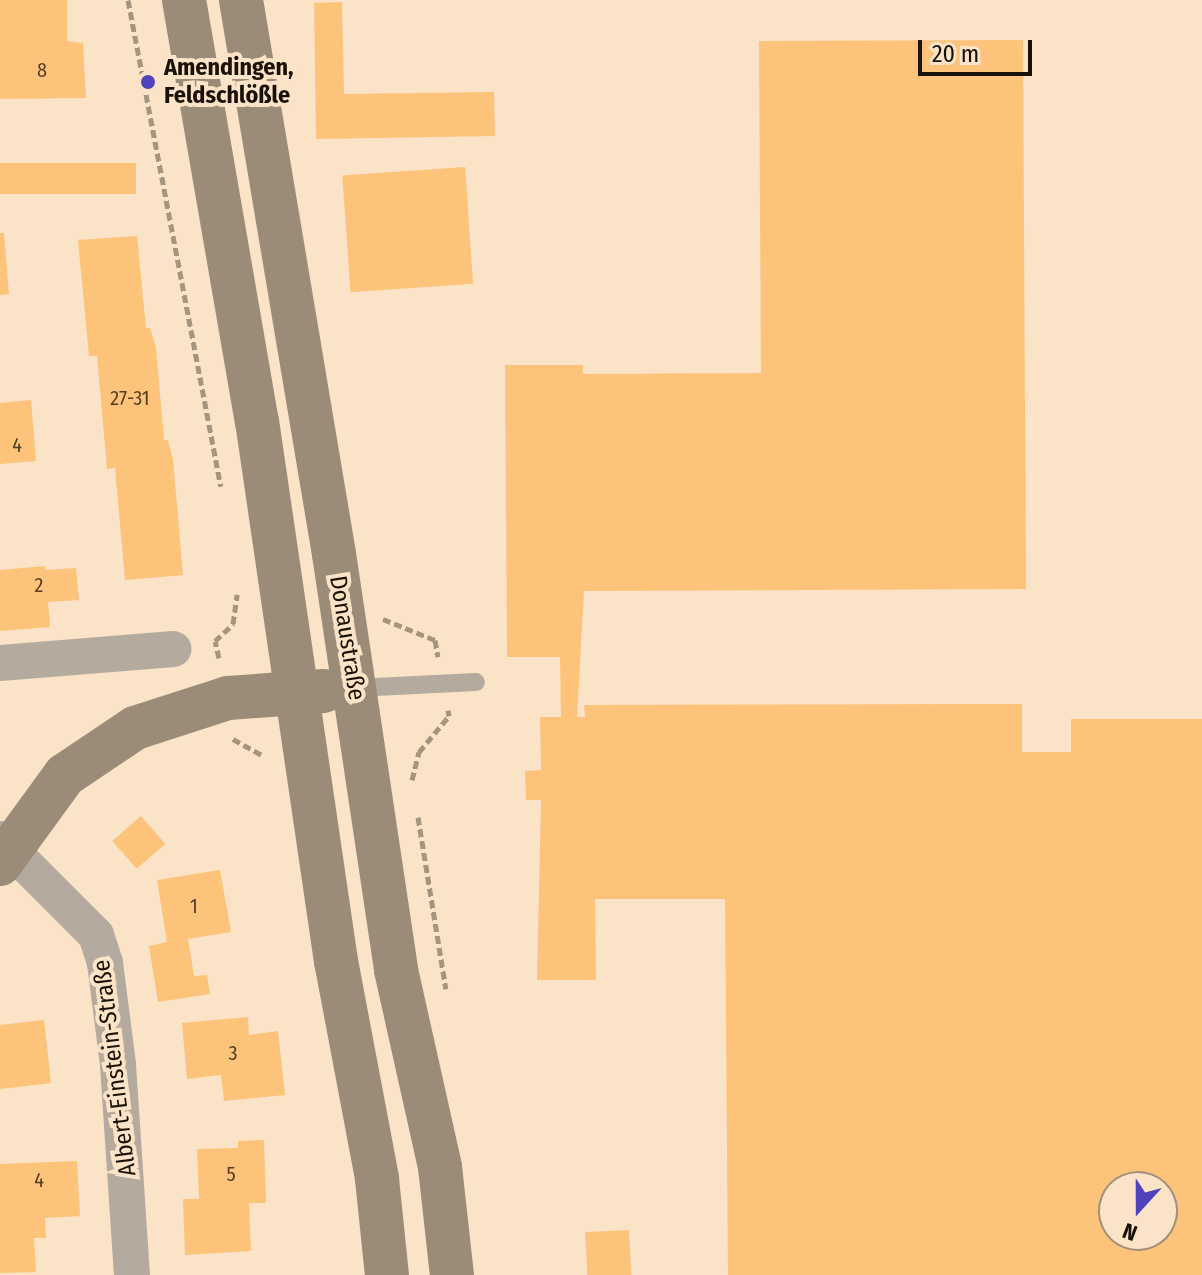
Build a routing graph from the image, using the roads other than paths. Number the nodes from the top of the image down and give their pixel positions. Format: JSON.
{"nodes":[{"id":1,"x":184,"y":0,"type":"edge"},
{"id":2,"x":241,"y":0,"type":"edge"},
{"id":3,"x":173,"y":649,"type":"dead end"},
{"id":4,"x":0,"y":663,"type":"edge"},
{"id":5,"x":476,"y":682,"type":"dead end"},
{"id":6,"x":355,"y":688,"type":"junction"},
{"id":7,"x":295,"y":693,"type":"junction"},
{"id":8,"x":3,"y":850,"type":"edge"},
{"id":9,"x":132,"y":1275,"type":"edge"},
{"id":10,"x":387,"y":1275,"type":"edge"},
{"id":11,"x":452,"y":1275,"type":"edge"}],
"edges":[{"from":1,"to":7,"type":"street"},
{"from":2,"to":6,"type":"street","name":"Donaustraße"},
{"from":3,"to":4,"type":"street"},
{"from":5,"to":6,"type":"lane"},
{"from":6,"to":7,"type":"street"},
{"from":6,"to":11,"type":"street","name":"Donaustraße"},
{"from":7,"to":8,"type":"street"},
{"from":7,"to":10,"type":"street"},
{"from":8,"to":9,"type":"street","name":"Albert-Einstein-Straße"}]}
